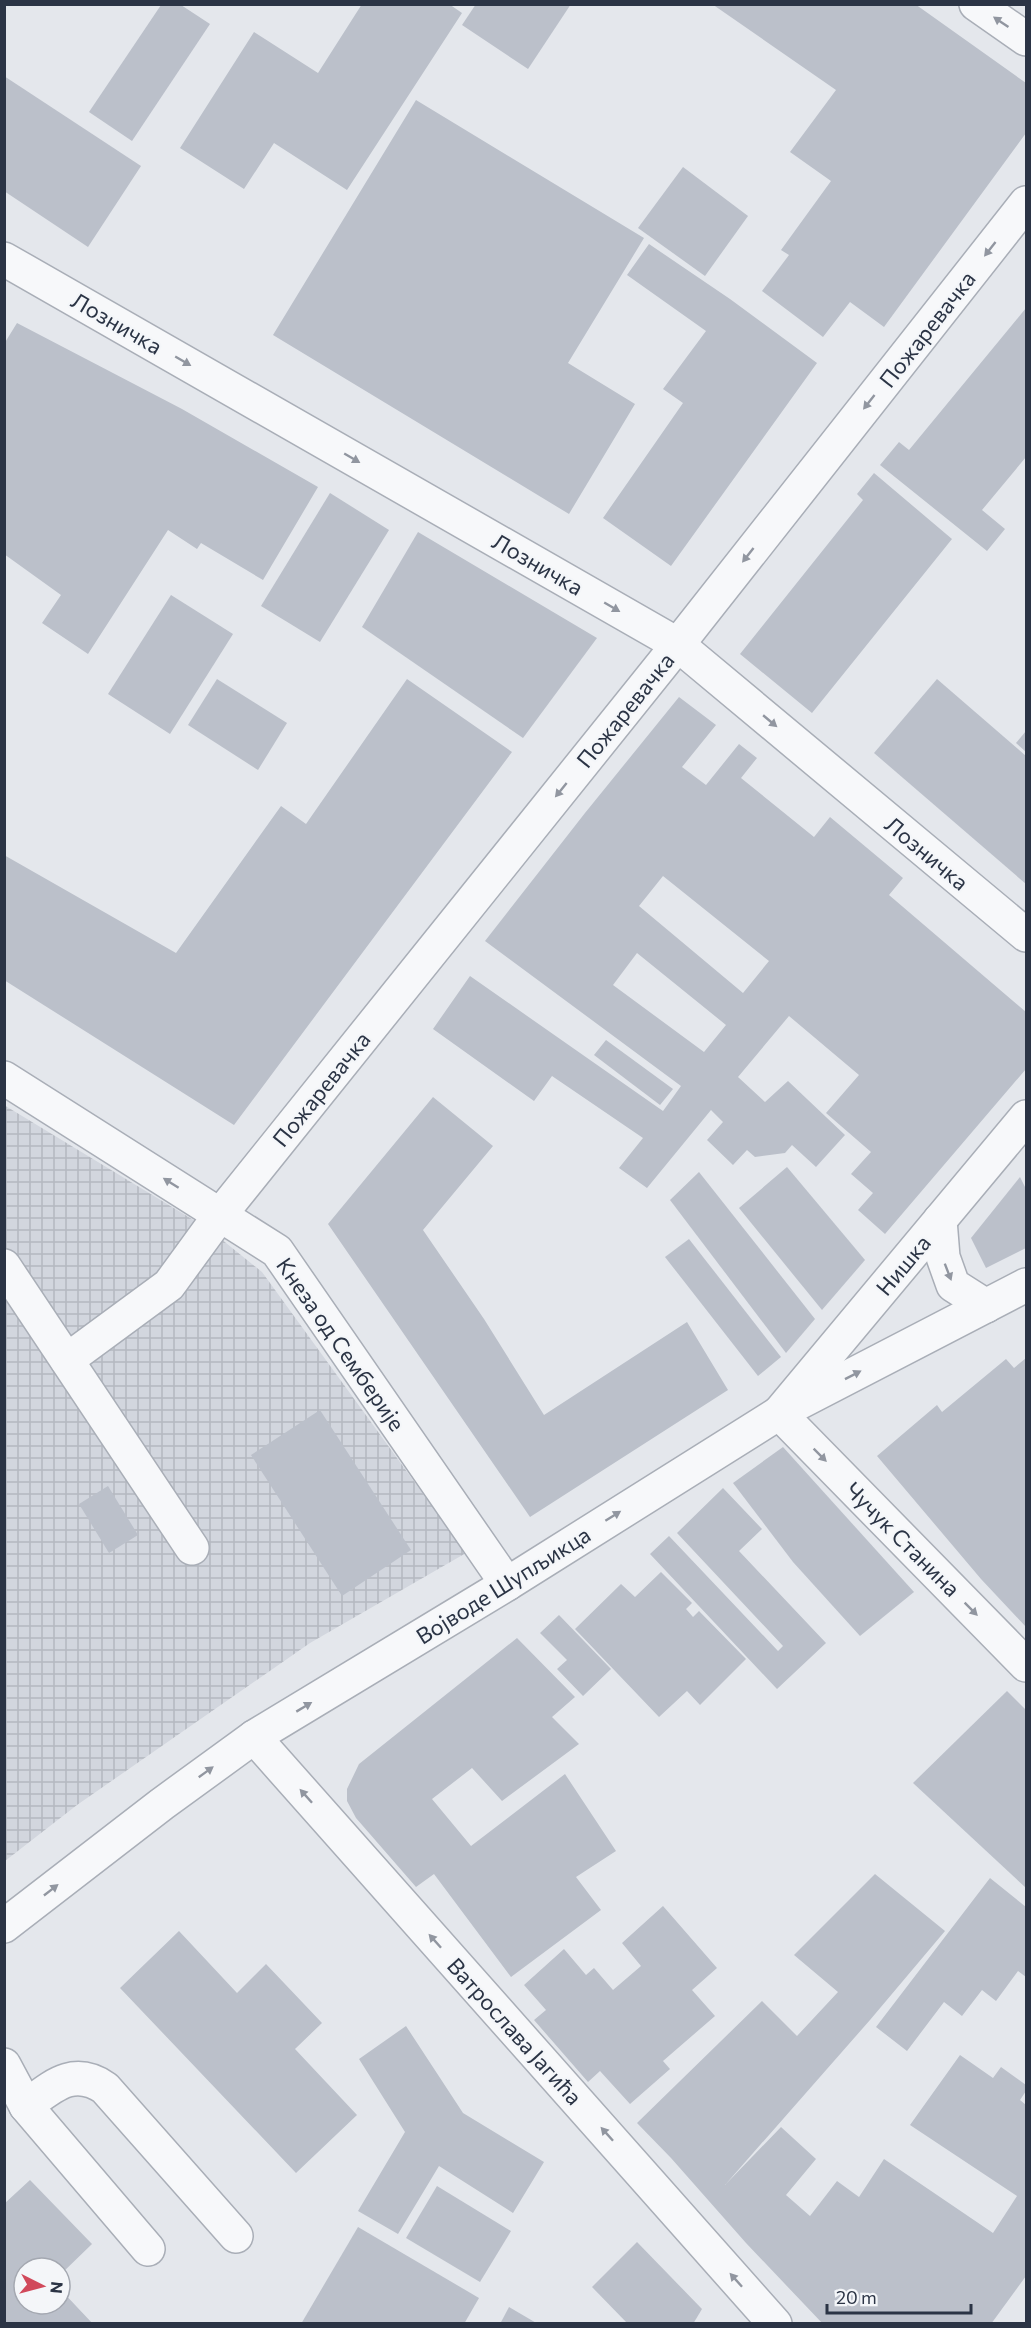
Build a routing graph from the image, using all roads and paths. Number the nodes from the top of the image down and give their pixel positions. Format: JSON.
{"nodes":[{"id":1,"x":976,"y":4,"type":"edge"},
{"id":2,"x":1026,"y":39,"type":"edge"},
{"id":3,"x":1026,"y":203,"type":"edge"},
{"id":4,"x":4,"y":259,"type":"edge"},
{"id":5,"x":678,"y":644,"type":"junction"},
{"id":6,"x":1026,"y":935,"type":"edge"},
{"id":7,"x":4,"y":1078,"type":"edge"},
{"id":8,"x":1026,"y":1117,"type":"edge"},
{"id":9,"x":220,"y":1215,"type":"junction"},
{"id":10,"x":940,"y":1220,"type":"junction"},
{"id":11,"x":4,"y":1266,"type":"edge"},
{"id":12,"x":1026,"y":1285,"type":"edge"},
{"id":13,"x":986,"y":1306,"type":"junction"},
{"id":14,"x":67,"y":1360,"type":"junction"},
{"id":15,"x":779,"y":1413,"type":"junction"},
{"id":16,"x":192,"y":1548,"type":"dead end"},
{"id":17,"x":507,"y":1584,"type":"junction"},
{"id":18,"x":1026,"y":1665,"type":"edge"},
{"id":19,"x":254,"y":1737,"type":"junction"},
{"id":20,"x":4,"y":1926,"type":"edge"},
{"id":21,"x":4,"y":2065,"type":"edge"},
{"id":22,"x":26,"y":2106,"type":"junction"},
{"id":23,"x":236,"y":2236,"type":"dead end"},
{"id":24,"x":148,"y":2249,"type":"dead end"},
{"id":25,"x":775,"y":2324,"type":"edge"}],
"edges":[{"from":2,"to":1,"type":"street","one_way":true},
{"from":3,"to":5,"type":"street","name":"Пожаревачка","one_way":true},
{"from":4,"to":5,"type":"street","name":"Лозничка","one_way":true},
{"from":5,"to":6,"type":"street","name":"Лозничка","one_way":true},
{"from":5,"to":9,"type":"street","name":"Пожаревачка","one_way":true},
{"from":9,"to":7,"type":"street","name":"Кнеза од Семберије","one_way":true},
{"from":8,"to":10,"type":"street","name":"Нишка"},
{"from":9,"to":14,"type":"street","name":"Пожаревачка"},
{"from":9,"to":17,"type":"street","name":"Кнеза од Семберије"},
{"from":10,"to":13,"type":"street","one_way":true},
{"from":10,"to":15,"type":"street","name":"Нишка"},
{"from":11,"to":14,"type":"street"},
{"from":12,"to":13,"type":"street","name":"Војводе Шупљикца"},
{"from":15,"to":13,"type":"street","name":"Војводе Шупљикца","one_way":true},
{"from":14,"to":16,"type":"street"},
{"from":17,"to":15,"type":"street","name":"Војводе Шупљикца","one_way":true},
{"from":15,"to":18,"type":"street","name":"Чучук Станина","one_way":true},
{"from":19,"to":17,"type":"street","name":"Војводе Шупљикца","one_way":true},
{"from":20,"to":19,"type":"street","name":"Војводе Шупљикца","one_way":true},
{"from":25,"to":19,"type":"street","name":"Ватрослава Јагића","one_way":true},
{"from":21,"to":22,"type":"street"},
{"from":22,"to":23,"type":"street"},
{"from":22,"to":24,"type":"street"}]}
